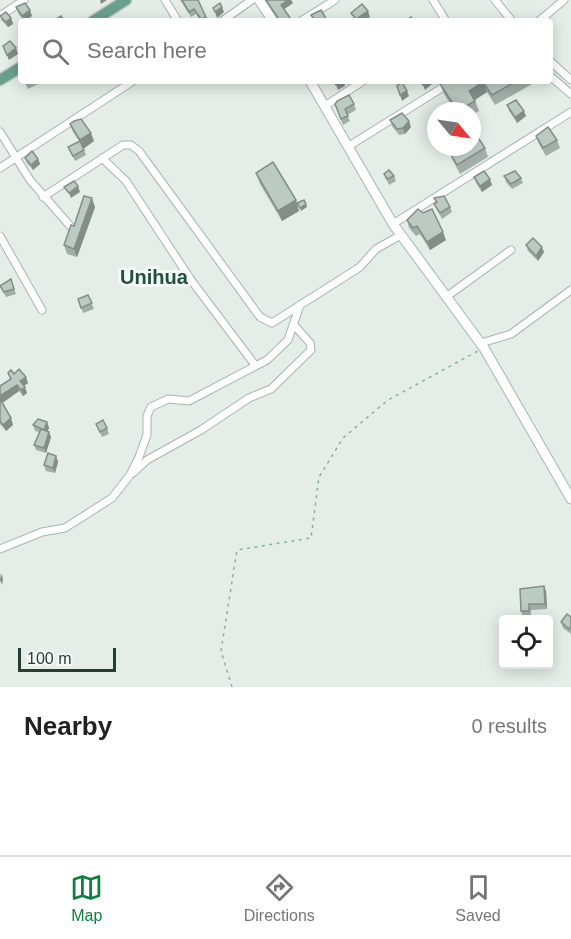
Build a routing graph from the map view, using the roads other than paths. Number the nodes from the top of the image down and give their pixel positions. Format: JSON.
{"nodes":[{"id":1,"x":24,"y":0,"type":"edge"},
{"id":2,"x":126,"y":0,"type":"edge"},
{"id":3,"x":165,"y":0,"type":"edge"},
{"id":4,"x":335,"y":0,"type":"edge"},
{"id":5,"x":433,"y":0,"type":"edge"},
{"id":6,"x":495,"y":0,"type":"edge"},
{"id":7,"x":564,"y":0,"type":"edge"},
{"id":8,"x":259,"y":1,"type":"edge"},
{"id":9,"x":0,"y":16,"type":"edge"},
{"id":10,"x":98,"y":18,"type":"edge"},
{"id":11,"x":176,"y":18,"type":"edge"},
{"id":12,"x":228,"y":18,"type":"edge"},
{"id":13,"x":271,"y":18,"type":"edge"},
{"id":14,"x":306,"y":18,"type":"edge"},
{"id":15,"x":444,"y":18,"type":"edge"},
{"id":16,"x":510,"y":18,"type":"edge"},
{"id":17,"x":543,"y":18,"type":"edge"},
{"id":18,"x":553,"y":64,"type":"edge"},
{"id":19,"x":18,"y":69,"type":"edge"},
{"id":20,"x":553,"y":79,"type":"edge"},
{"id":21,"x":0,"y":80,"type":"edge"},
{"id":22,"x":571,"y":80,"type":"edge"},
{"id":23,"x":128,"y":84,"type":"edge"},
{"id":24,"x":312,"y":84,"type":"edge"},
{"id":25,"x":358,"y":84,"type":"edge"},
{"id":26,"x":448,"y":84,"type":"edge"},
{"id":27,"x":571,"y":94,"type":"edge"},
{"id":28,"x":325,"y":106,"type":"junction"},
{"id":29,"x":571,"y":112,"type":"edge"},
{"id":30,"x":0,"y":132,"type":"edge"},
{"id":31,"x":349,"y":146,"type":"junction"},
{"id":32,"x":18,"y":157,"type":"junction"},
{"id":33,"x":102,"y":158,"type":"junction"},
{"id":34,"x":0,"y":168,"type":"edge"},
{"id":35,"x":43,"y":197,"type":"junction"},
{"id":36,"x":393,"y":224,"type":"junction"},
{"id":37,"x":71,"y":226,"type":"edge"},
{"id":38,"x":401,"y":235,"type":"junction"},
{"id":39,"x":0,"y":236,"type":"edge"},
{"id":40,"x":512,"y":250,"type":"dead end"},
{"id":41,"x":571,"y":290,"type":"edge"},
{"id":42,"x":446,"y":297,"type":"junction"},
{"id":43,"x":300,"y":305,"type":"junction"},
{"id":44,"x":42,"y":310,"type":"dead end"},
{"id":45,"x":294,"y":325,"type":"junction"},
{"id":46,"x":482,"y":345,"type":"junction"},
{"id":47,"x":255,"y":365,"type":"junction"},
{"id":48,"x":130,"y":476,"type":"junction"},
{"id":49,"x":571,"y":499,"type":"edge"},
{"id":50,"x":0,"y":549,"type":"edge"}],
"edges":[{"from":1,"to":9,"type":"street"},
{"from":2,"to":10,"type":"main road"},
{"from":3,"to":11,"type":"street"},
{"from":4,"to":14,"type":"street"},
{"from":5,"to":15,"type":"street"},
{"from":6,"to":16,"type":"street"},
{"from":7,"to":17,"type":"street"},
{"from":8,"to":12,"type":"street"},
{"from":8,"to":13,"type":"street"},
{"from":18,"to":22,"type":"street"},
{"from":19,"to":21,"type":"main road"},
{"from":20,"to":27,"type":"street"},
{"from":23,"to":32,"type":"street"},
{"from":24,"to":28,"type":"street"},
{"from":25,"to":28,"type":"street"},
{"from":26,"to":31,"type":"street"},
{"from":28,"to":31,"type":"street"},
{"from":29,"to":36,"type":"street"},
{"from":30,"to":32,"type":"street"},
{"from":31,"to":36,"type":"street"},
{"from":32,"to":34,"type":"street"},
{"from":32,"to":35,"type":"street"},
{"from":33,"to":35,"type":"street"},
{"from":33,"to":43,"type":"street"},
{"from":33,"to":47,"type":"street"},
{"from":35,"to":37,"type":"street"},
{"from":36,"to":38,"type":"street"},
{"from":38,"to":42,"type":"street"},
{"from":38,"to":43,"type":"street"},
{"from":39,"to":44,"type":"street"},
{"from":40,"to":42,"type":"street"},
{"from":41,"to":46,"type":"street"},
{"from":42,"to":46,"type":"street"},
{"from":43,"to":45,"type":"street"},
{"from":45,"to":47,"type":"street"},
{"from":45,"to":48,"type":"street"},
{"from":46,"to":49,"type":"street"},
{"from":47,"to":48,"type":"street"},
{"from":48,"to":50,"type":"street"}]}
